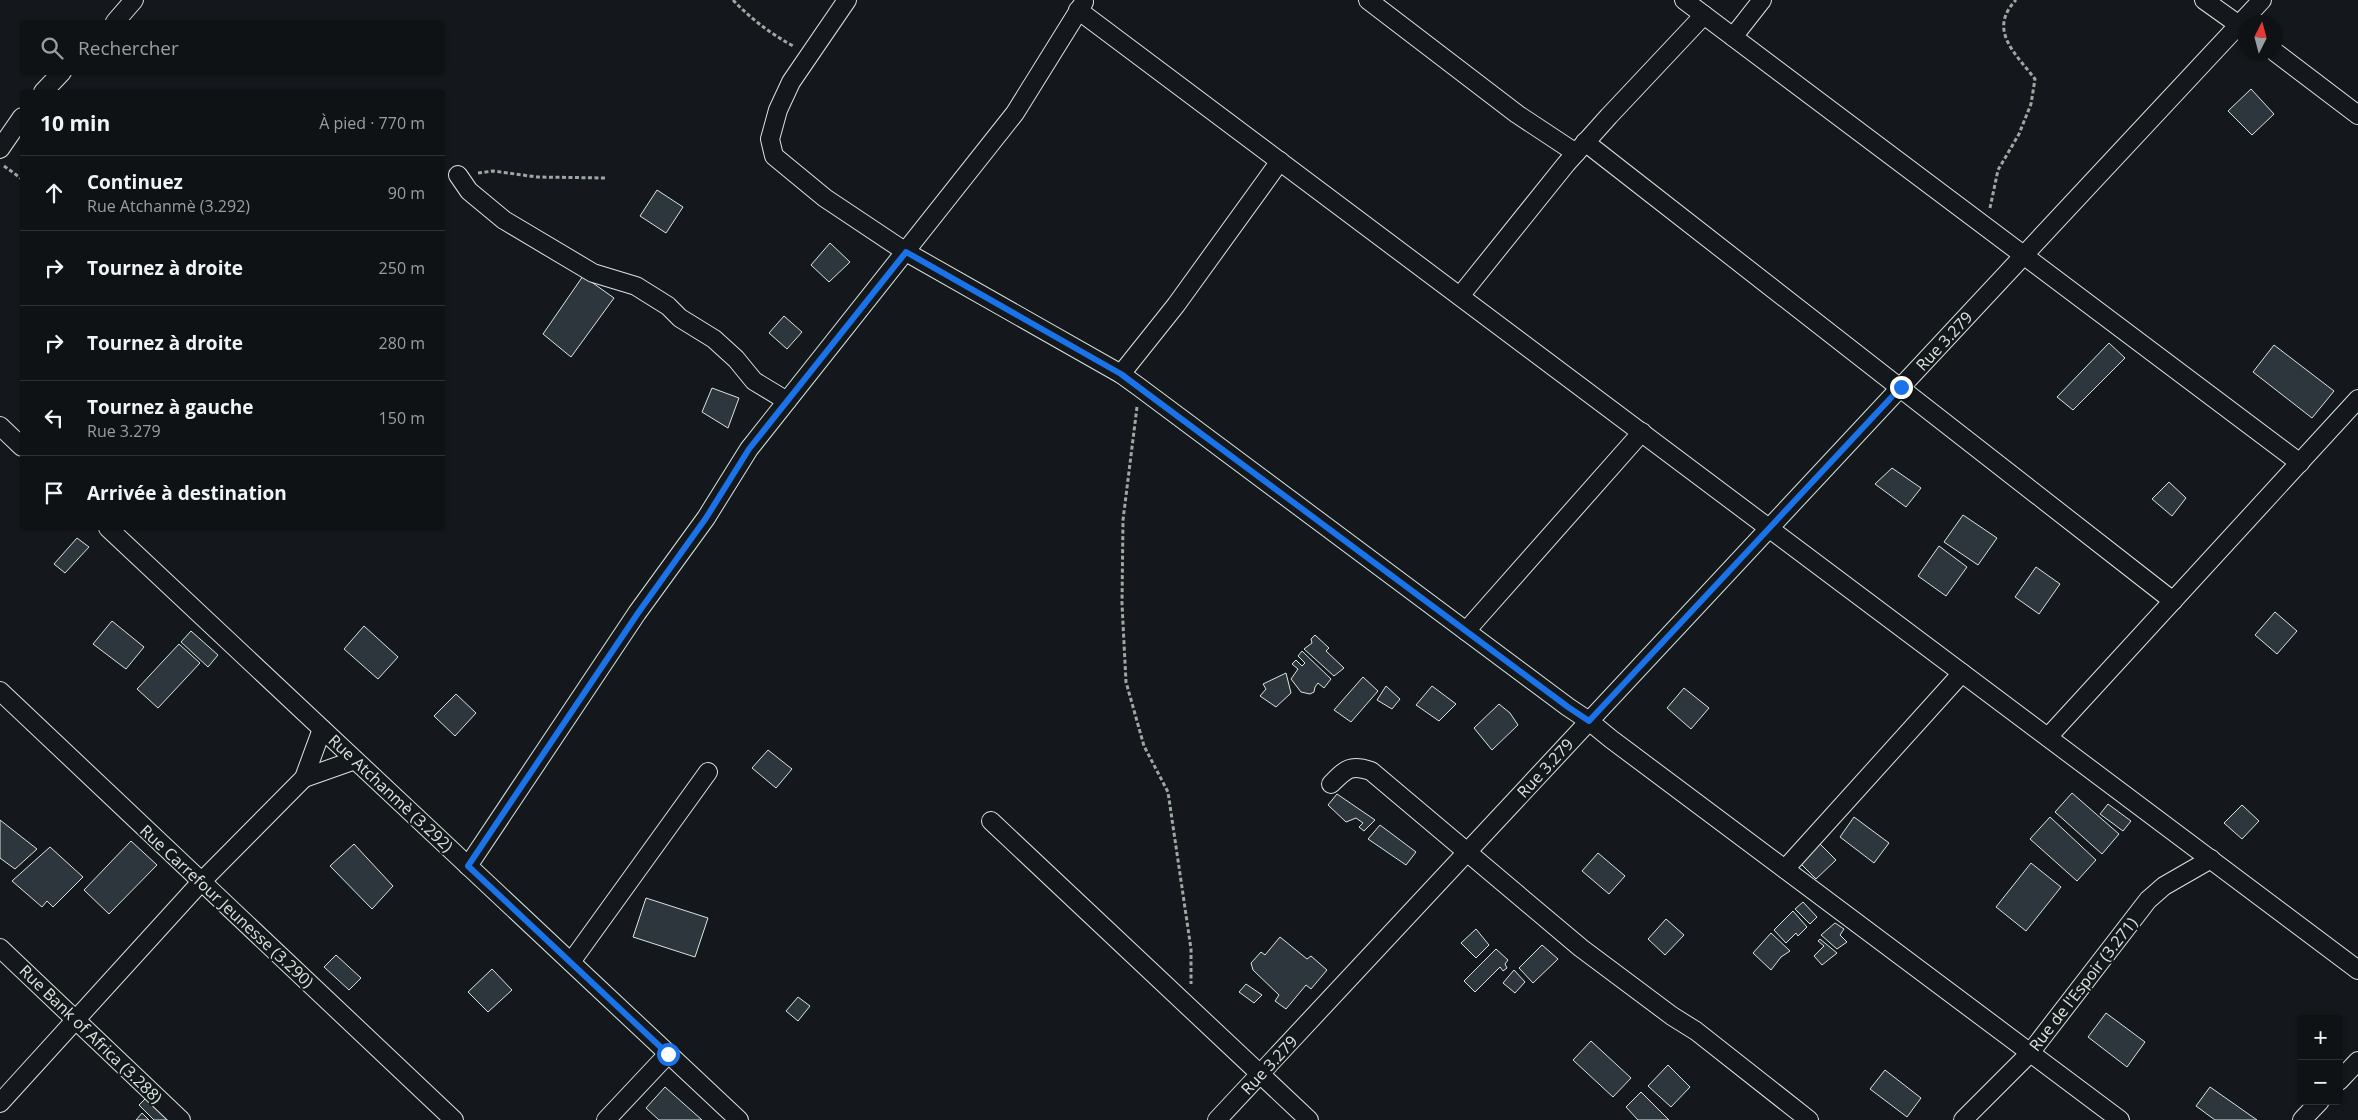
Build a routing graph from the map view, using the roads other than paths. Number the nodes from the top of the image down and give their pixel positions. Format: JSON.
{"nodes":[{"id":1,"x":134,"y":0,"type":"edge"},
{"id":2,"x":847,"y":0,"type":"edge"},
{"id":3,"x":1368,"y":0,"type":"edge"},
{"id":4,"x":1684,"y":0,"type":"edge"},
{"id":5,"x":1762,"y":0,"type":"edge"},
{"id":6,"x":2204,"y":0,"type":"edge"},
{"id":7,"x":2262,"y":0,"type":"edge"},
{"id":8,"x":1082,"y":5,"type":"edge"},
{"id":9,"x":1704,"y":15,"type":"junction"},
{"id":10,"x":2251,"y":15,"type":"edge"},
{"id":11,"x":117,"y":20,"type":"edge"},
{"id":12,"x":2238,"y":25,"type":"edge"},
{"id":13,"x":2238,"y":32,"type":"edge"},
{"id":14,"x":1733,"y":37,"type":"junction"},
{"id":15,"x":2283,"y":58,"type":"edge"},
{"id":16,"x":59,"y":75,"type":"edge"},
{"id":17,"x":45,"y":90,"type":"edge"},
{"id":18,"x":2358,"y":115,"type":"edge"},
{"id":19,"x":20,"y":120,"type":"edge"},
{"id":20,"x":1581,"y":148,"type":"junction"},
{"id":21,"x":0,"y":149,"type":"edge"},
{"id":22,"x":1280,"y":161,"type":"junction"},
{"id":23,"x":458,"y":175,"type":"road end"},
{"id":24,"x":906,"y":252,"type":"junction"},
{"id":25,"x":2024,"y":255,"type":"junction"},
{"id":26,"x":1460,"y":296,"type":"junction"},
{"id":27,"x":1121,"y":374,"type":"junction"},
{"id":28,"x":1901,"y":387,"type":"junction"},
{"id":29,"x":2358,"y":399,"type":"edge"},
{"id":30,"x":786,"y":401,"type":"junction"},
{"id":31,"x":0,"y":426,"type":"edge"},
{"id":32,"x":1642,"y":432,"type":"junction"},
{"id":33,"x":20,"y":445,"type":"edge"},
{"id":34,"x":2300,"y":463,"type":"junction"},
{"id":35,"x":1770,"y":528,"type":"junction"},
{"id":36,"x":110,"y":530,"type":"edge"},
{"id":37,"x":2173,"y":601,"type":"junction"},
{"id":38,"x":1466,"y":631,"type":"junction"},
{"id":39,"x":1962,"y":673,"type":"junction"},
{"id":40,"x":0,"y":691,"type":"edge"},
{"id":41,"x":1589,"y":721,"type":"junction"},
{"id":42,"x":322,"y":729,"type":"junction"},
{"id":43,"x":2048,"y":737,"type":"junction"},
{"id":44,"x":355,"y":760,"type":"junction"},
{"id":45,"x":708,"y":772,"type":"dead end"},
{"id":46,"x":304,"y":778,"type":"junction"},
{"id":47,"x":1331,"y":784,"type":"dead end"},
{"id":48,"x":991,"y":821,"type":"dead end"},
{"id":49,"x":1467,"y":852,"type":"junction"},
{"id":50,"x":2210,"y":859,"type":"junction"},
{"id":51,"x":468,"y":866,"type":"junction"},
{"id":52,"x":1785,"y":869,"type":"junction"},
{"id":53,"x":202,"y":882,"type":"junction"},
{"id":54,"x":0,"y":948,"type":"edge"},
{"id":55,"x":571,"y":962,"type":"junction"},
{"id":56,"x":2358,"y":970,"type":"edge"},
{"id":57,"x":75,"y":1020,"type":"junction"},
{"id":58,"x":2030,"y":1053,"type":"junction"},
{"id":59,"x":668,"y":1054,"type":"junction"},
{"id":60,"x":2358,"y":1060,"type":"edge"},
{"id":61,"x":1260,"y":1074,"type":"junction"},
{"id":62,"x":2343,"y":1076,"type":"edge"},
{"id":63,"x":0,"y":1103,"type":"edge"},
{"id":64,"x":2316,"y":1105,"type":"edge"},
{"id":65,"x":181,"y":1120,"type":"edge"},
{"id":66,"x":454,"y":1120,"type":"edge"},
{"id":67,"x":606,"y":1120,"type":"edge"},
{"id":68,"x":739,"y":1120,"type":"edge"},
{"id":69,"x":1217,"y":1120,"type":"edge"},
{"id":70,"x":1309,"y":1120,"type":"edge"},
{"id":71,"x":1809,"y":1120,"type":"edge"},
{"id":72,"x":1963,"y":1120,"type":"edge"},
{"id":73,"x":2120,"y":1120,"type":"edge"},
{"id":74,"x":2302,"y":1120,"type":"edge"}],
"edges":[{"from":1,"to":11,"type":"street"},
{"from":2,"to":24,"type":"street"},
{"from":3,"to":20,"type":"street"},
{"from":4,"to":9,"type":"street"},
{"from":5,"to":14,"type":"street"},
{"from":6,"to":12,"type":"street"},
{"from":7,"to":10,"type":"street","name":"Rue 3.279"},
{"from":8,"to":22,"type":"street"},
{"from":8,"to":24,"type":"street"},
{"from":9,"to":14,"type":"street"},
{"from":9,"to":20,"type":"street"},
{"from":13,"to":25,"type":"street","name":"Rue 3.279"},
{"from":14,"to":25,"type":"street"},
{"from":15,"to":18,"type":"street"},
{"from":16,"to":17,"type":"street"},
{"from":19,"to":21,"type":"street"},
{"from":20,"to":26,"type":"street"},
{"from":20,"to":28,"type":"street"},
{"from":22,"to":26,"type":"street"},
{"from":22,"to":27,"type":"street"},
{"from":23,"to":30,"type":"street"},
{"from":24,"to":27,"type":"street"},
{"from":24,"to":30,"type":"street"},
{"from":25,"to":28,"type":"street","name":"Rue 3.279"},
{"from":25,"to":34,"type":"street"},
{"from":26,"to":32,"type":"street"},
{"from":27,"to":38,"type":"street"},
{"from":28,"to":35,"type":"street","name":"Rue 3.279"},
{"from":28,"to":37,"type":"street"},
{"from":29,"to":34,"type":"street"},
{"from":30,"to":51,"type":"street"},
{"from":31,"to":33,"type":"street"},
{"from":32,"to":35,"type":"street"},
{"from":32,"to":38,"type":"street"},
{"from":34,"to":37,"type":"street"},
{"from":35,"to":39,"type":"street"},
{"from":35,"to":41,"type":"street","name":"Rue 3.279"},
{"from":36,"to":42,"type":"street","name":"Rue Atchanmè (3.292)"},
{"from":37,"to":43,"type":"street"},
{"from":38,"to":41,"type":"street"},
{"from":39,"to":43,"type":"street"},
{"from":39,"to":52,"type":"street"},
{"from":40,"to":53,"type":"street","name":"Rue Carrefour Jeunesse (3.290)"},
{"from":41,"to":49,"type":"street","name":"Rue 3.279"},
{"from":41,"to":52,"type":"street"},
{"from":42,"to":44,"type":"street","name":"Rue Atchanmè (3.292)"},
{"from":42,"to":46,"type":"street"},
{"from":43,"to":50,"type":"street"},
{"from":44,"to":46,"type":"street"},
{"from":44,"to":51,"type":"street","name":"Rue Atchanmè (3.292)"},
{"from":45,"to":55,"type":"street"},
{"from":46,"to":53,"type":"street"},
{"from":47,"to":49,"type":"street"},
{"from":48,"to":61,"type":"street"},
{"from":49,"to":61,"type":"street","name":"Rue 3.279"},
{"from":49,"to":71,"type":"street"},
{"from":50,"to":56,"type":"street"},
{"from":50,"to":58,"type":"street","name":"Rue de l'Espoir (3.271)"},
{"from":51,"to":55,"type":"street","name":"Rue Atchanmè (3.292)"},
{"from":52,"to":58,"type":"street"},
{"from":53,"to":57,"type":"street"},
{"from":53,"to":66,"type":"street","name":"Rue Carrefour Jeunesse (3.290)"},
{"from":54,"to":57,"type":"street","name":"Rue Bank of Africa (3.288)"},
{"from":55,"to":59,"type":"street","name":"Rue Atchanmè (3.292)"},
{"from":57,"to":63,"type":"street"},
{"from":57,"to":65,"type":"street","name":"Rue Bank of Africa (3.288)"},
{"from":58,"to":72,"type":"street","name":"Rue de l'Espoir (3.271)"},
{"from":58,"to":73,"type":"street"},
{"from":59,"to":67,"type":"street"},
{"from":59,"to":68,"type":"street","name":"Rue Atchanmè (3.292)"},
{"from":60,"to":62,"type":"street"},
{"from":61,"to":69,"type":"street","name":"Rue 3.279"},
{"from":61,"to":70,"type":"street"},
{"from":64,"to":74,"type":"street"}]}
